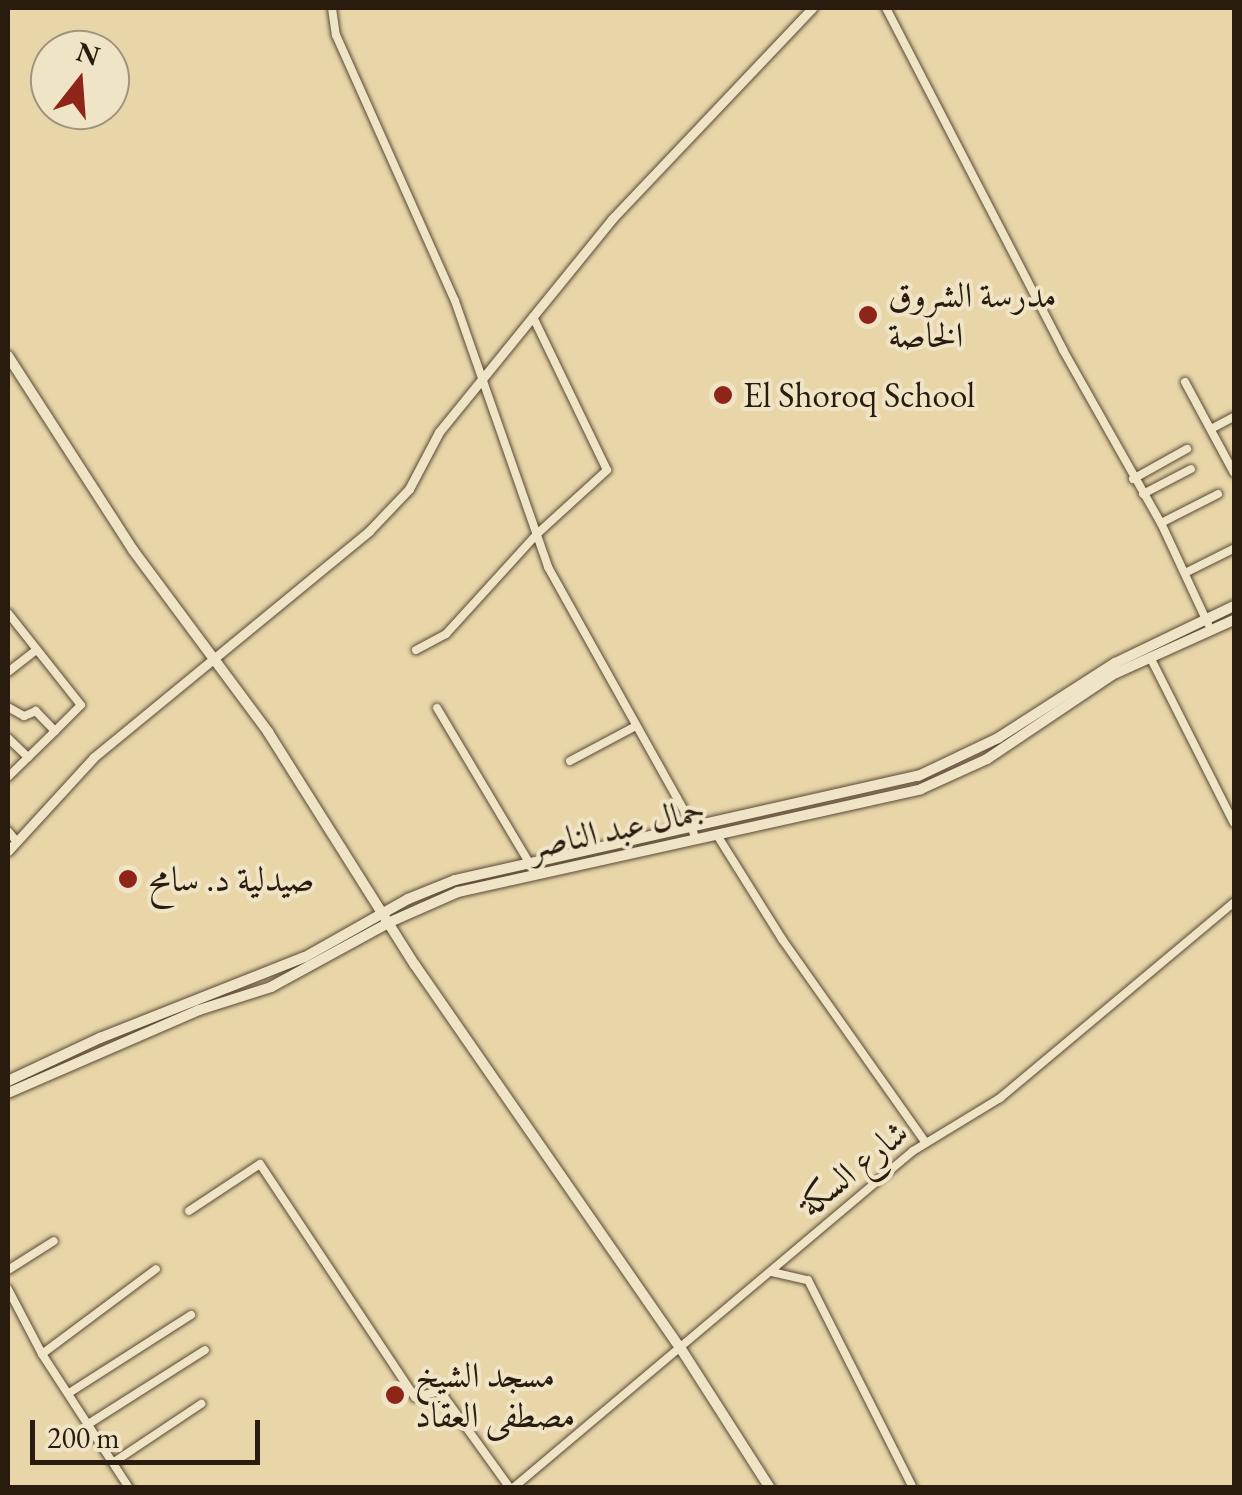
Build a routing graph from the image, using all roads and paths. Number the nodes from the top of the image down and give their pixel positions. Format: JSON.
{"nodes":[{"id":1,"x":332,"y":8,"type":"edge"},
{"id":2,"x":812,"y":8,"type":"edge"},
{"id":3,"x":886,"y":8,"type":"edge"},
{"id":4,"x":533,"y":316,"type":"junction"},
{"id":5,"x":8,"y":356,"type":"edge"},
{"id":6,"x":482,"y":377,"type":"junction"},
{"id":7,"x":1186,"y":382,"type":"dead end"},
{"id":8,"x":1234,"y":417,"type":"edge"},
{"id":9,"x":1211,"y":428,"type":"junction"},
{"id":10,"x":1187,"y":449,"type":"dead end"},
{"id":11,"x":1191,"y":469,"type":"dead end"},
{"id":12,"x":1234,"y":472,"type":"edge"},
{"id":13,"x":1133,"y":479,"type":"junction"},
{"id":14,"x":1143,"y":494,"type":"junction"},
{"id":15,"x":1218,"y":494,"type":"dead end"},
{"id":16,"x":1161,"y":523,"type":"junction"},
{"id":17,"x":537,"y":534,"type":"junction"},
{"id":18,"x":1233,"y":549,"type":"edge"},
{"id":19,"x":1185,"y":573,"type":"junction"},
{"id":20,"x":1234,"y":606,"type":"edge"},
{"id":21,"x":8,"y":614,"type":"edge"},
{"id":22,"x":1234,"y":620,"type":"edge"},
{"id":23,"x":1209,"y":625,"type":"junction"},
{"id":24,"x":35,"y":650,"type":"junction"},
{"id":25,"x":416,"y":650,"type":"dead end"},
{"id":26,"x":1150,"y":656,"type":"junction"},
{"id":27,"x":215,"y":659,"type":"junction"},
{"id":28,"x":8,"y":672,"type":"edge"},
{"id":29,"x":8,"y":707,"type":"edge"},
{"id":30,"x":437,"y":708,"type":"dead end"},
{"id":31,"x":634,"y":728,"type":"junction"},
{"id":32,"x":55,"y":731,"type":"junction"},
{"id":33,"x":8,"y":738,"type":"edge"},
{"id":34,"x":28,"y":756,"type":"junction"},
{"id":35,"x":570,"y":760,"type":"dead end"},
{"id":36,"x":8,"y":777,"type":"edge"},
{"id":37,"x":1234,"y":822,"type":"edge"},
{"id":38,"x":8,"y":831,"type":"edge"},
{"id":39,"x":717,"y":834,"type":"junction"},
{"id":40,"x":694,"y":835,"type":"junction"},
{"id":41,"x":16,"y":841,"type":"junction"},
{"id":42,"x":8,"y":851,"type":"edge"},
{"id":43,"x":529,"y":862,"type":"junction"},
{"id":44,"x":536,"y":874,"type":"junction"},
{"id":45,"x":1234,"y":902,"type":"edge"},
{"id":46,"x":387,"y":917,"type":"junction"},
{"id":47,"x":8,"y":1082,"type":"edge"},
{"id":48,"x":8,"y":1093,"type":"edge"},
{"id":49,"x":924,"y":1142,"type":"junction"},
{"id":50,"x":189,"y":1211,"type":"dead end"},
{"id":51,"x":54,"y":1241,"type":"dead end"},
{"id":52,"x":156,"y":1269,"type":"dead end"},
{"id":53,"x":8,"y":1270,"type":"edge"},
{"id":54,"x":772,"y":1272,"type":"junction"},
{"id":55,"x":8,"y":1288,"type":"edge"},
{"id":56,"x":191,"y":1315,"type":"dead end"},
{"id":57,"x":681,"y":1349,"type":"junction"},
{"id":58,"x":204,"y":1350,"type":"dead end"},
{"id":59,"x":42,"y":1354,"type":"junction"},
{"id":60,"x":69,"y":1393,"type":"junction"},
{"id":61,"x":200,"y":1404,"type":"dead end"},
{"id":62,"x":90,"y":1423,"type":"junction"},
{"id":63,"x":114,"y":1462,"type":"junction"},
{"id":64,"x":128,"y":1488,"type":"edge"},
{"id":65,"x":512,"y":1488,"type":"edge"},
{"id":66,"x":770,"y":1488,"type":"edge"},
{"id":67,"x":912,"y":1488,"type":"edge"}],
"edges":[{"from":1,"to":6,"type":"street"},
{"from":2,"to":4,"type":"street"},
{"from":3,"to":13,"type":"street"},
{"from":4,"to":6,"type":"street"},
{"from":4,"to":17,"type":"street"},
{"from":5,"to":27,"type":"main road"},
{"from":6,"to":17,"type":"street"},
{"from":6,"to":27,"type":"street"},
{"from":7,"to":9,"type":"street"},
{"from":8,"to":9,"type":"street"},
{"from":9,"to":12,"type":"street"},
{"from":10,"to":13,"type":"street"},
{"from":11,"to":14,"type":"street"},
{"from":13,"to":14,"type":"street"},
{"from":14,"to":16,"type":"street"},
{"from":15,"to":16,"type":"street"},
{"from":16,"to":19,"type":"street"},
{"from":17,"to":25,"type":"street"},
{"from":17,"to":31,"type":"street"},
{"from":18,"to":19,"type":"street"},
{"from":19,"to":23,"type":"street"},
{"from":20,"to":23,"type":"main road","name":"جمال عبد الناصر"},
{"from":21,"to":24,"type":"street"},
{"from":22,"to":23,"type":"main road","name":"جمال عبد الناصر"},
{"from":23,"to":26,"type":"main road","name":"جمال عبد الناصر"},
{"from":23,"to":40,"type":"main road","name":"جمال عبد الناصر"},
{"from":24,"to":28,"type":"street"},
{"from":24,"to":32,"type":"street"},
{"from":26,"to":37,"type":"street"},
{"from":26,"to":39,"type":"main road","name":"جمال عبد الناصر"},
{"from":27,"to":41,"type":"street"},
{"from":27,"to":46,"type":"main road"},
{"from":29,"to":32,"type":"street"},
{"from":30,"to":43,"type":"street"},
{"from":31,"to":35,"type":"street"},
{"from":31,"to":40,"type":"street"},
{"from":32,"to":34,"type":"street"},
{"from":33,"to":34,"type":"street"},
{"from":34,"to":36,"type":"street"},
{"from":38,"to":41,"type":"street"},
{"from":39,"to":40,"type":"main road","name":"جمال عبد الناصر"},
{"from":39,"to":49,"type":"street"},
{"from":40,"to":43,"type":"main road","name":"جمال عبد الناصر"},
{"from":40,"to":44,"type":"main road","name":"جمال عبد الناصر"},
{"from":41,"to":42,"type":"street"},
{"from":43,"to":44,"type":"street"},
{"from":43,"to":46,"type":"main road","name":"جمال عبد الناصر"},
{"from":44,"to":46,"type":"main road","name":"جمال عبد الناصر"},
{"from":45,"to":49,"type":"street","name":"شارع السكة"},
{"from":46,"to":47,"type":"main road","name":"جمال عبد الناصر"},
{"from":46,"to":48,"type":"main road","name":"جمال عبد الناصر"},
{"from":46,"to":57,"type":"main road"},
{"from":49,"to":54,"type":"street","name":"شارع السكة"},
{"from":50,"to":65,"type":"street"},
{"from":51,"to":53,"type":"street"},
{"from":52,"to":59,"type":"street"},
{"from":54,"to":57,"type":"street","name":"شارع السكة"},
{"from":54,"to":67,"type":"street"},
{"from":55,"to":59,"type":"street"},
{"from":56,"to":60,"type":"street"},
{"from":57,"to":65,"type":"street","name":"شارع السكة"},
{"from":57,"to":66,"type":"main road"},
{"from":58,"to":62,"type":"street"},
{"from":59,"to":60,"type":"street"},
{"from":60,"to":62,"type":"street"},
{"from":61,"to":63,"type":"street"},
{"from":62,"to":63,"type":"street"},
{"from":63,"to":64,"type":"street"}]}
